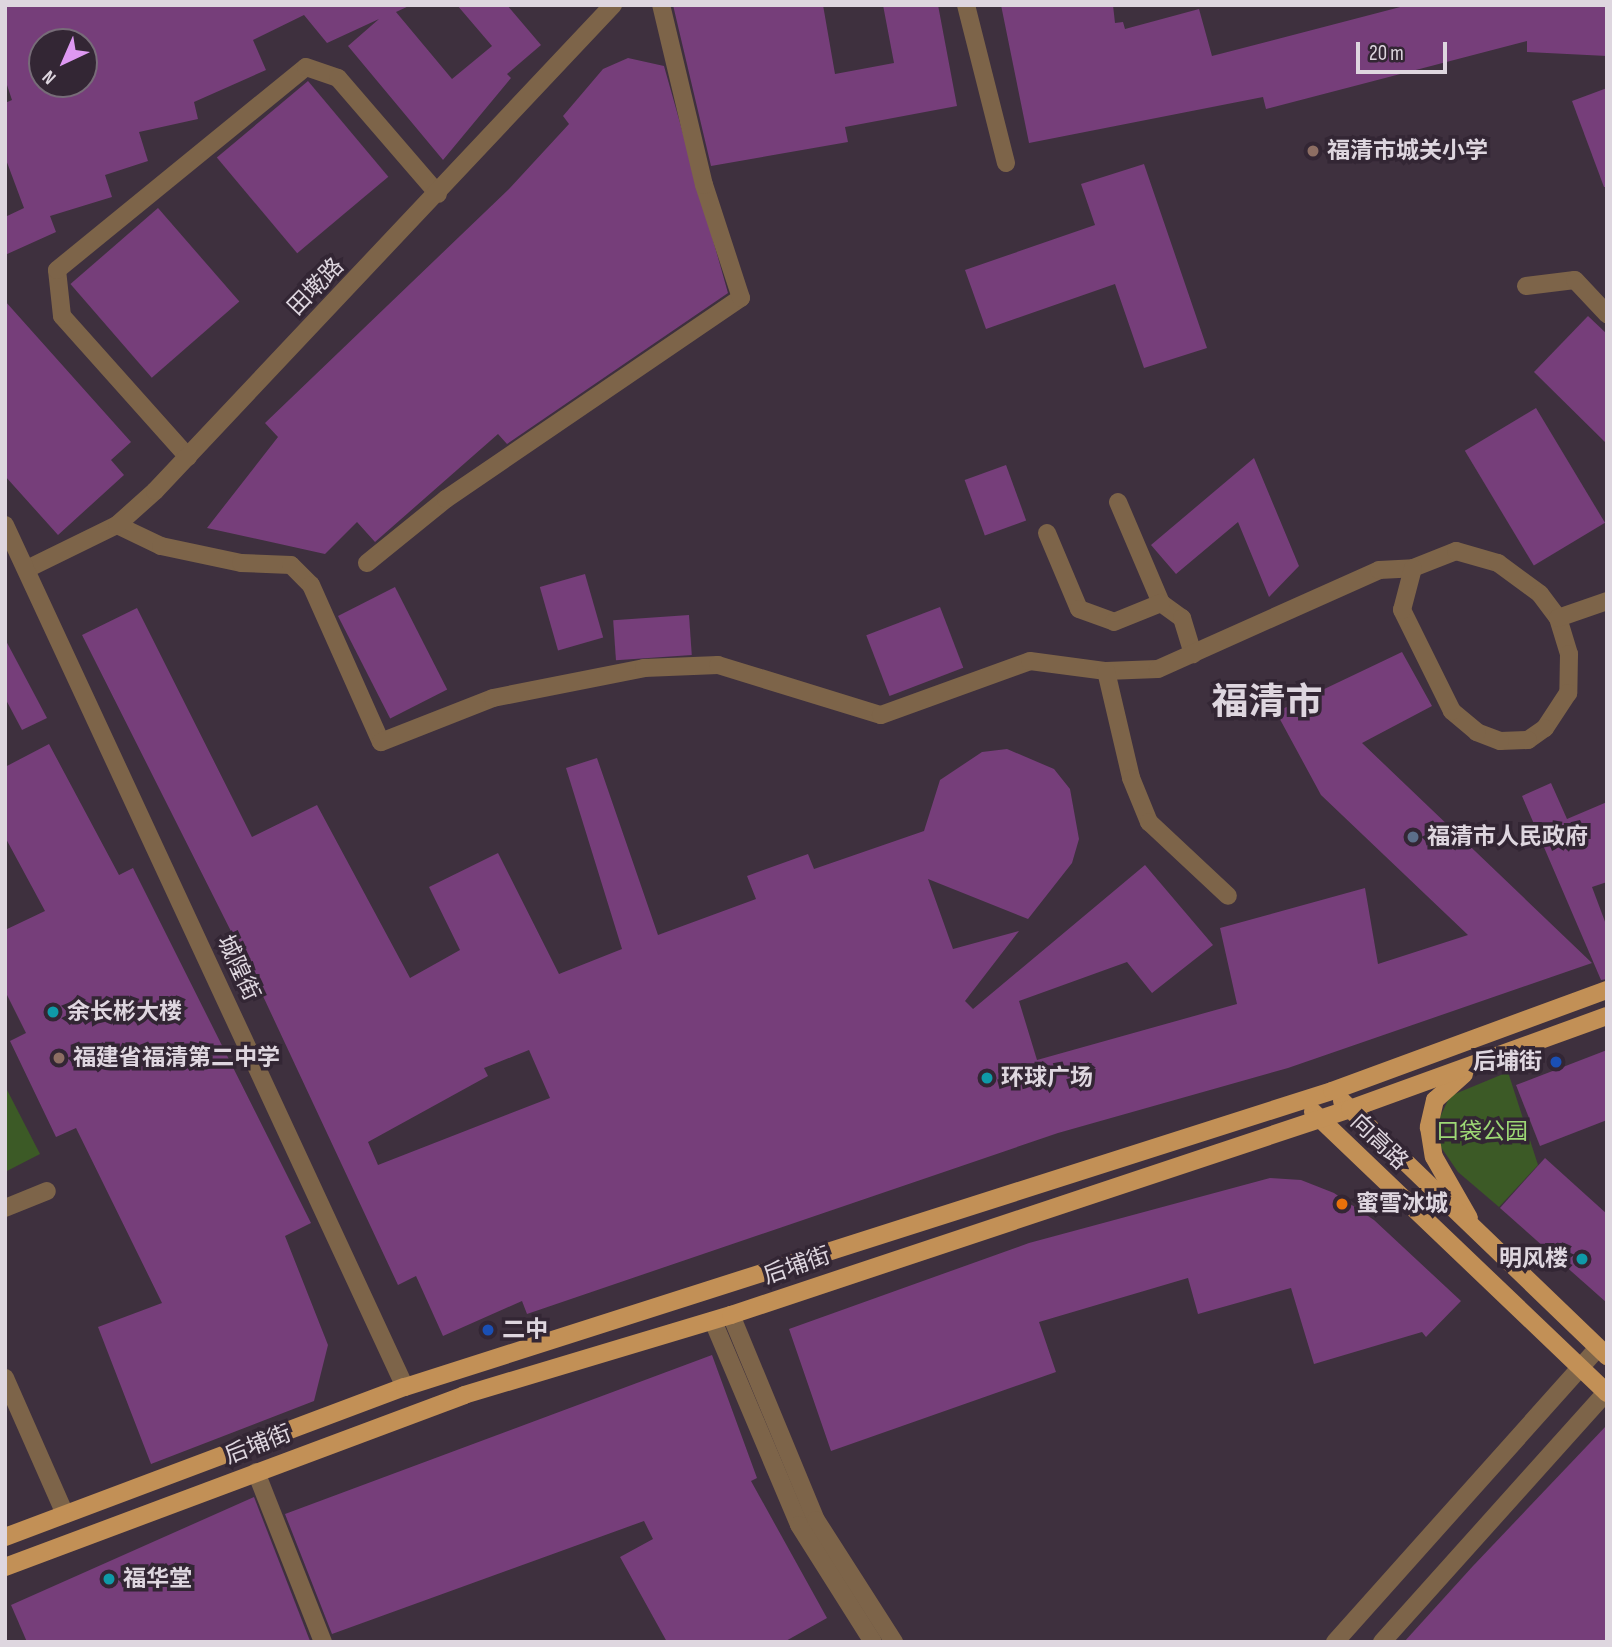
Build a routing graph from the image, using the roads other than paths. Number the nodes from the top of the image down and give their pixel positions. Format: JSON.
{"nodes":[{"id":1,"x":613,"y":5,"type":"edge"},
{"id":2,"x":661,"y":5,"type":"edge"},
{"id":3,"x":966,"y":5,"type":"edge"},
{"id":4,"x":1006,"y":163,"type":"dead end"},
{"id":5,"x":438,"y":194,"type":"junction"},
{"id":6,"x":1526,"y":286,"type":"dead end"},
{"id":7,"x":1607,"y":314,"type":"edge"},
{"id":8,"x":188,"y":457,"type":"junction"},
{"id":9,"x":1118,"y":502,"type":"dead end"},
{"id":10,"x":5,"y":525,"type":"edge"},
{"id":11,"x":117,"y":525,"type":"junction"},
{"id":12,"x":1047,"y":533,"type":"dead end"},
{"id":13,"x":367,"y":563,"type":"dead end"},
{"id":14,"x":1413,"y":568,"type":"junction"},
{"id":15,"x":27,"y":569,"type":"junction"},
{"id":16,"x":1607,"y":601,"type":"edge"},
{"id":17,"x":1161,"y":603,"type":"junction"},
{"id":18,"x":1558,"y":618,"type":"junction"},
{"id":19,"x":1193,"y":654,"type":"junction"},
{"id":20,"x":1106,"y":671,"type":"junction"},
{"id":21,"x":1228,"y":897,"type":"dead end"},
{"id":22,"x":1607,"y":989,"type":"edge"},
{"id":23,"x":1607,"y":1016,"type":"edge"},
{"id":24,"x":1490,"y":1058,"type":"junction"},
{"id":25,"x":1332,"y":1091,"type":"junction"},
{"id":26,"x":1301,"y":1100,"type":"junction"},
{"id":27,"x":1350,"y":1109,"type":"junction"},
{"id":28,"x":1320,"y":1118,"type":"junction"},
{"id":29,"x":47,"y":1191,"type":"dead end"},
{"id":30,"x":5,"y":1208,"type":"edge"},
{"id":31,"x":1481,"y":1239,"type":"junction"},
{"id":32,"x":731,"y":1315,"type":"junction"},
{"id":33,"x":713,"y":1321,"type":"junction"},
{"id":34,"x":1602,"y":1352,"type":"edge"},
{"id":35,"x":1580,"y":1369,"type":"junction"},
{"id":36,"x":5,"y":1378,"type":"edge"},
{"id":37,"x":405,"y":1387,"type":"junction"},
{"id":38,"x":1606,"y":1392,"type":"edge"},
{"id":39,"x":256,"y":1472,"type":"junction"},
{"id":40,"x":65,"y":1514,"type":"junction"},
{"id":41,"x":5,"y":1537,"type":"edge"},
{"id":42,"x":5,"y":1567,"type":"edge"},
{"id":43,"x":323,"y":1642,"type":"edge"},
{"id":44,"x":873,"y":1642,"type":"edge"},
{"id":45,"x":894,"y":1642,"type":"edge"},
{"id":46,"x":1335,"y":1642,"type":"edge"},
{"id":47,"x":1382,"y":1642,"type":"edge"}],
"edges":[{"from":1,"to":5,"type":"street","name":"田墘路"},
{"from":2,"to":13,"type":"street"},
{"from":3,"to":4,"type":"street"},
{"from":5,"to":8,"type":"street","name":"田墘路"},
{"from":5,"to":8,"type":"street"},
{"from":6,"to":7,"type":"street"},
{"from":8,"to":11,"type":"street","name":"田墘路"},
{"from":9,"to":17,"type":"street"},
{"from":10,"to":15,"type":"street","name":"城隍街"},
{"from":11,"to":15,"type":"street","name":"田墘路"},
{"from":11,"to":20,"type":"street"},
{"from":12,"to":17,"type":"street"},
{"from":14,"to":18,"type":"street"},
{"from":14,"to":18,"type":"street"},
{"from":14,"to":19,"type":"street"},
{"from":15,"to":37,"type":"street","name":"城隍街"},
{"from":16,"to":18,"type":"street"},
{"from":17,"to":19,"type":"street"},
{"from":19,"to":20,"type":"street"},
{"from":20,"to":21,"type":"street"},
{"from":22,"to":25,"type":"main road","name":"后埔街"},
{"from":23,"to":24,"type":"main road","name":"后埔街"},
{"from":24,"to":27,"type":"main road","name":"后埔街"},
{"from":24,"to":31,"type":"main road","name":"向高路"},
{"from":25,"to":26,"type":"main road","name":"后埔街"},
{"from":25,"to":27,"type":"main road","name":"向高路"},
{"from":26,"to":28,"type":"main road","name":"向高路"},
{"from":26,"to":37,"type":"main road","name":"后埔街"},
{"from":27,"to":28,"type":"main road","name":"后埔街"},
{"from":27,"to":31,"type":"main road","name":"向高路"},
{"from":28,"to":32,"type":"main road","name":"后埔街"},
{"from":28,"to":35,"type":"main road","name":"向高路"},
{"from":29,"to":30,"type":"street"},
{"from":31,"to":34,"type":"main road","name":"向高路"},
{"from":32,"to":33,"type":"main road","name":"后埔街"},
{"from":32,"to":45,"type":"street"},
{"from":33,"to":39,"type":"main road","name":"后埔街"},
{"from":33,"to":44,"type":"street"},
{"from":34,"to":35,"type":"street"},
{"from":35,"to":38,"type":"main road","name":"向高路"},
{"from":35,"to":46,"type":"street"},
{"from":36,"to":40,"type":"street"},
{"from":37,"to":40,"type":"main road","name":"后埔街"},
{"from":38,"to":47,"type":"street"},
{"from":39,"to":42,"type":"main road","name":"后埔街"},
{"from":39,"to":43,"type":"street"},
{"from":40,"to":41,"type":"main road","name":"后埔街"}]}
